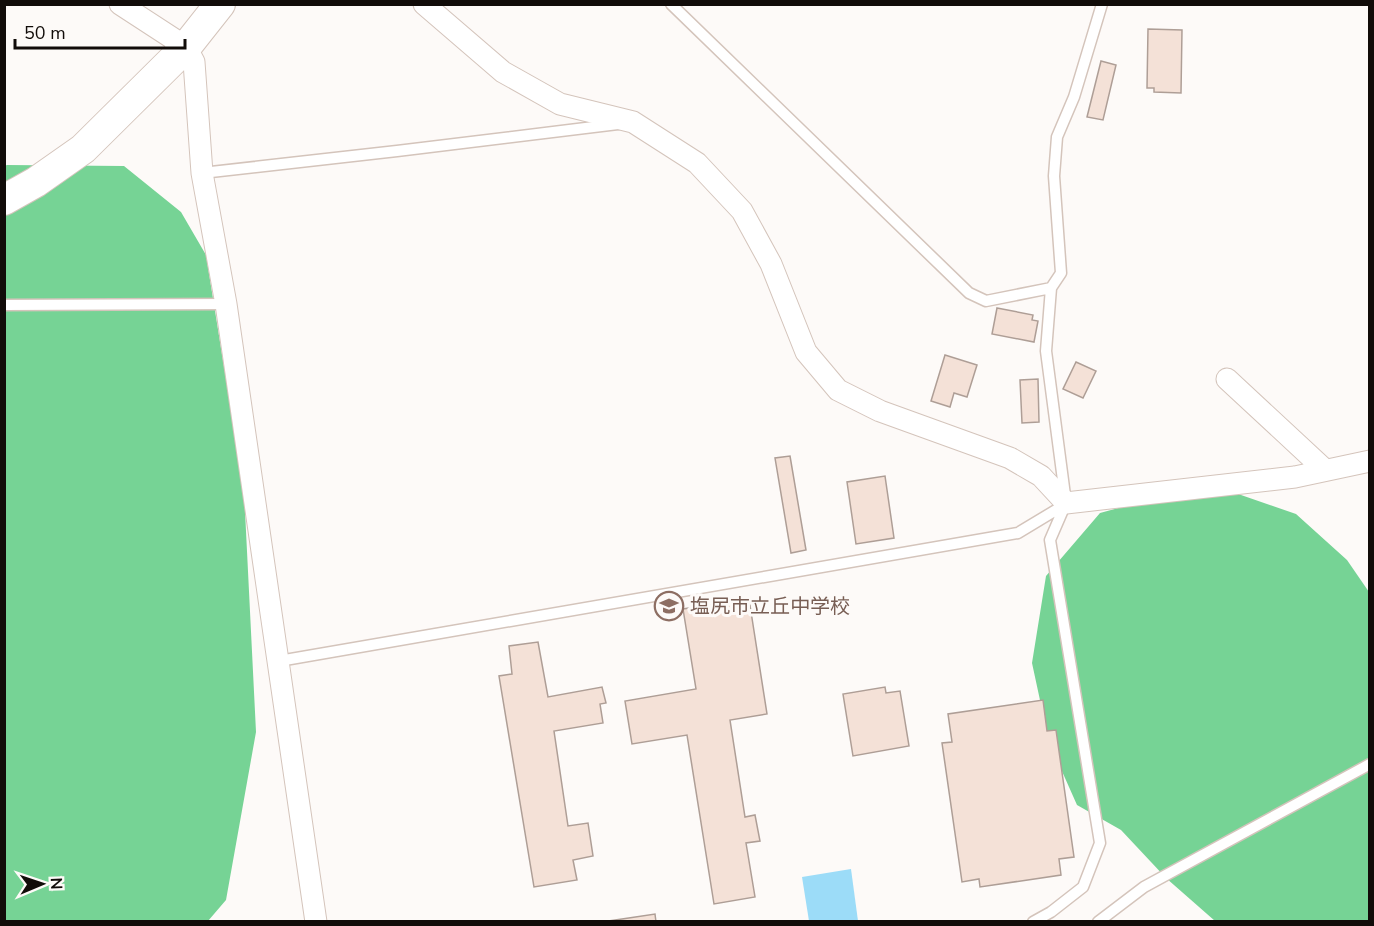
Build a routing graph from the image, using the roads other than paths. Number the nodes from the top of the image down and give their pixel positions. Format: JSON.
{"nodes":[{"id":1,"x":120,"y":4,"type":"edge"},
{"id":2,"x":220,"y":4,"type":"edge"},
{"id":3,"x":424,"y":4,"type":"edge"},
{"id":4,"x":671,"y":4,"type":"edge"},
{"id":5,"x":1102,"y":4,"type":"edge"},
{"id":6,"x":186,"y":47,"type":"junction"},
{"id":7,"x":633,"y":122,"type":"junction"},
{"id":8,"x":202,"y":173,"type":"junction"},
{"id":9,"x":4,"y":200,"type":"edge"},
{"id":10,"x":1052,"y":288,"type":"junction"},
{"id":11,"x":226,"y":304,"type":"junction"},
{"id":12,"x":4,"y":305,"type":"edge"},
{"id":13,"x":1227,"y":379,"type":"dead end"},
{"id":14,"x":1370,"y":461,"type":"edge"},
{"id":15,"x":1325,"y":470,"type":"junction"},
{"id":16,"x":1066,"y":503,"type":"junction"},
{"id":17,"x":279,"y":661,"type":"junction"},
{"id":18,"x":1370,"y":764,"type":"edge"},
{"id":19,"x":316,"y":921,"type":"edge"},
{"id":20,"x":1033,"y":921,"type":"edge"},
{"id":21,"x":1098,"y":921,"type":"edge"}],
"edges":[{"from":1,"to":6,"type":"street"},
{"from":2,"to":6,"type":"street"},
{"from":3,"to":7,"type":"street"},
{"from":4,"to":10,"type":"lane"},
{"from":5,"to":10,"type":"lane"},
{"from":6,"to":8,"type":"street"},
{"from":6,"to":9,"type":"street"},
{"from":7,"to":8,"type":"lane"},
{"from":7,"to":16,"type":"street"},
{"from":8,"to":11,"type":"street"},
{"from":10,"to":16,"type":"lane"},
{"from":11,"to":12,"type":"lane"},
{"from":11,"to":17,"type":"street"},
{"from":13,"to":15,"type":"street"},
{"from":14,"to":15,"type":"street"},
{"from":15,"to":16,"type":"street"},
{"from":16,"to":17,"type":"lane"},
{"from":16,"to":20,"type":"lane"},
{"from":17,"to":19,"type":"street"},
{"from":18,"to":21,"type":"lane"}]}
